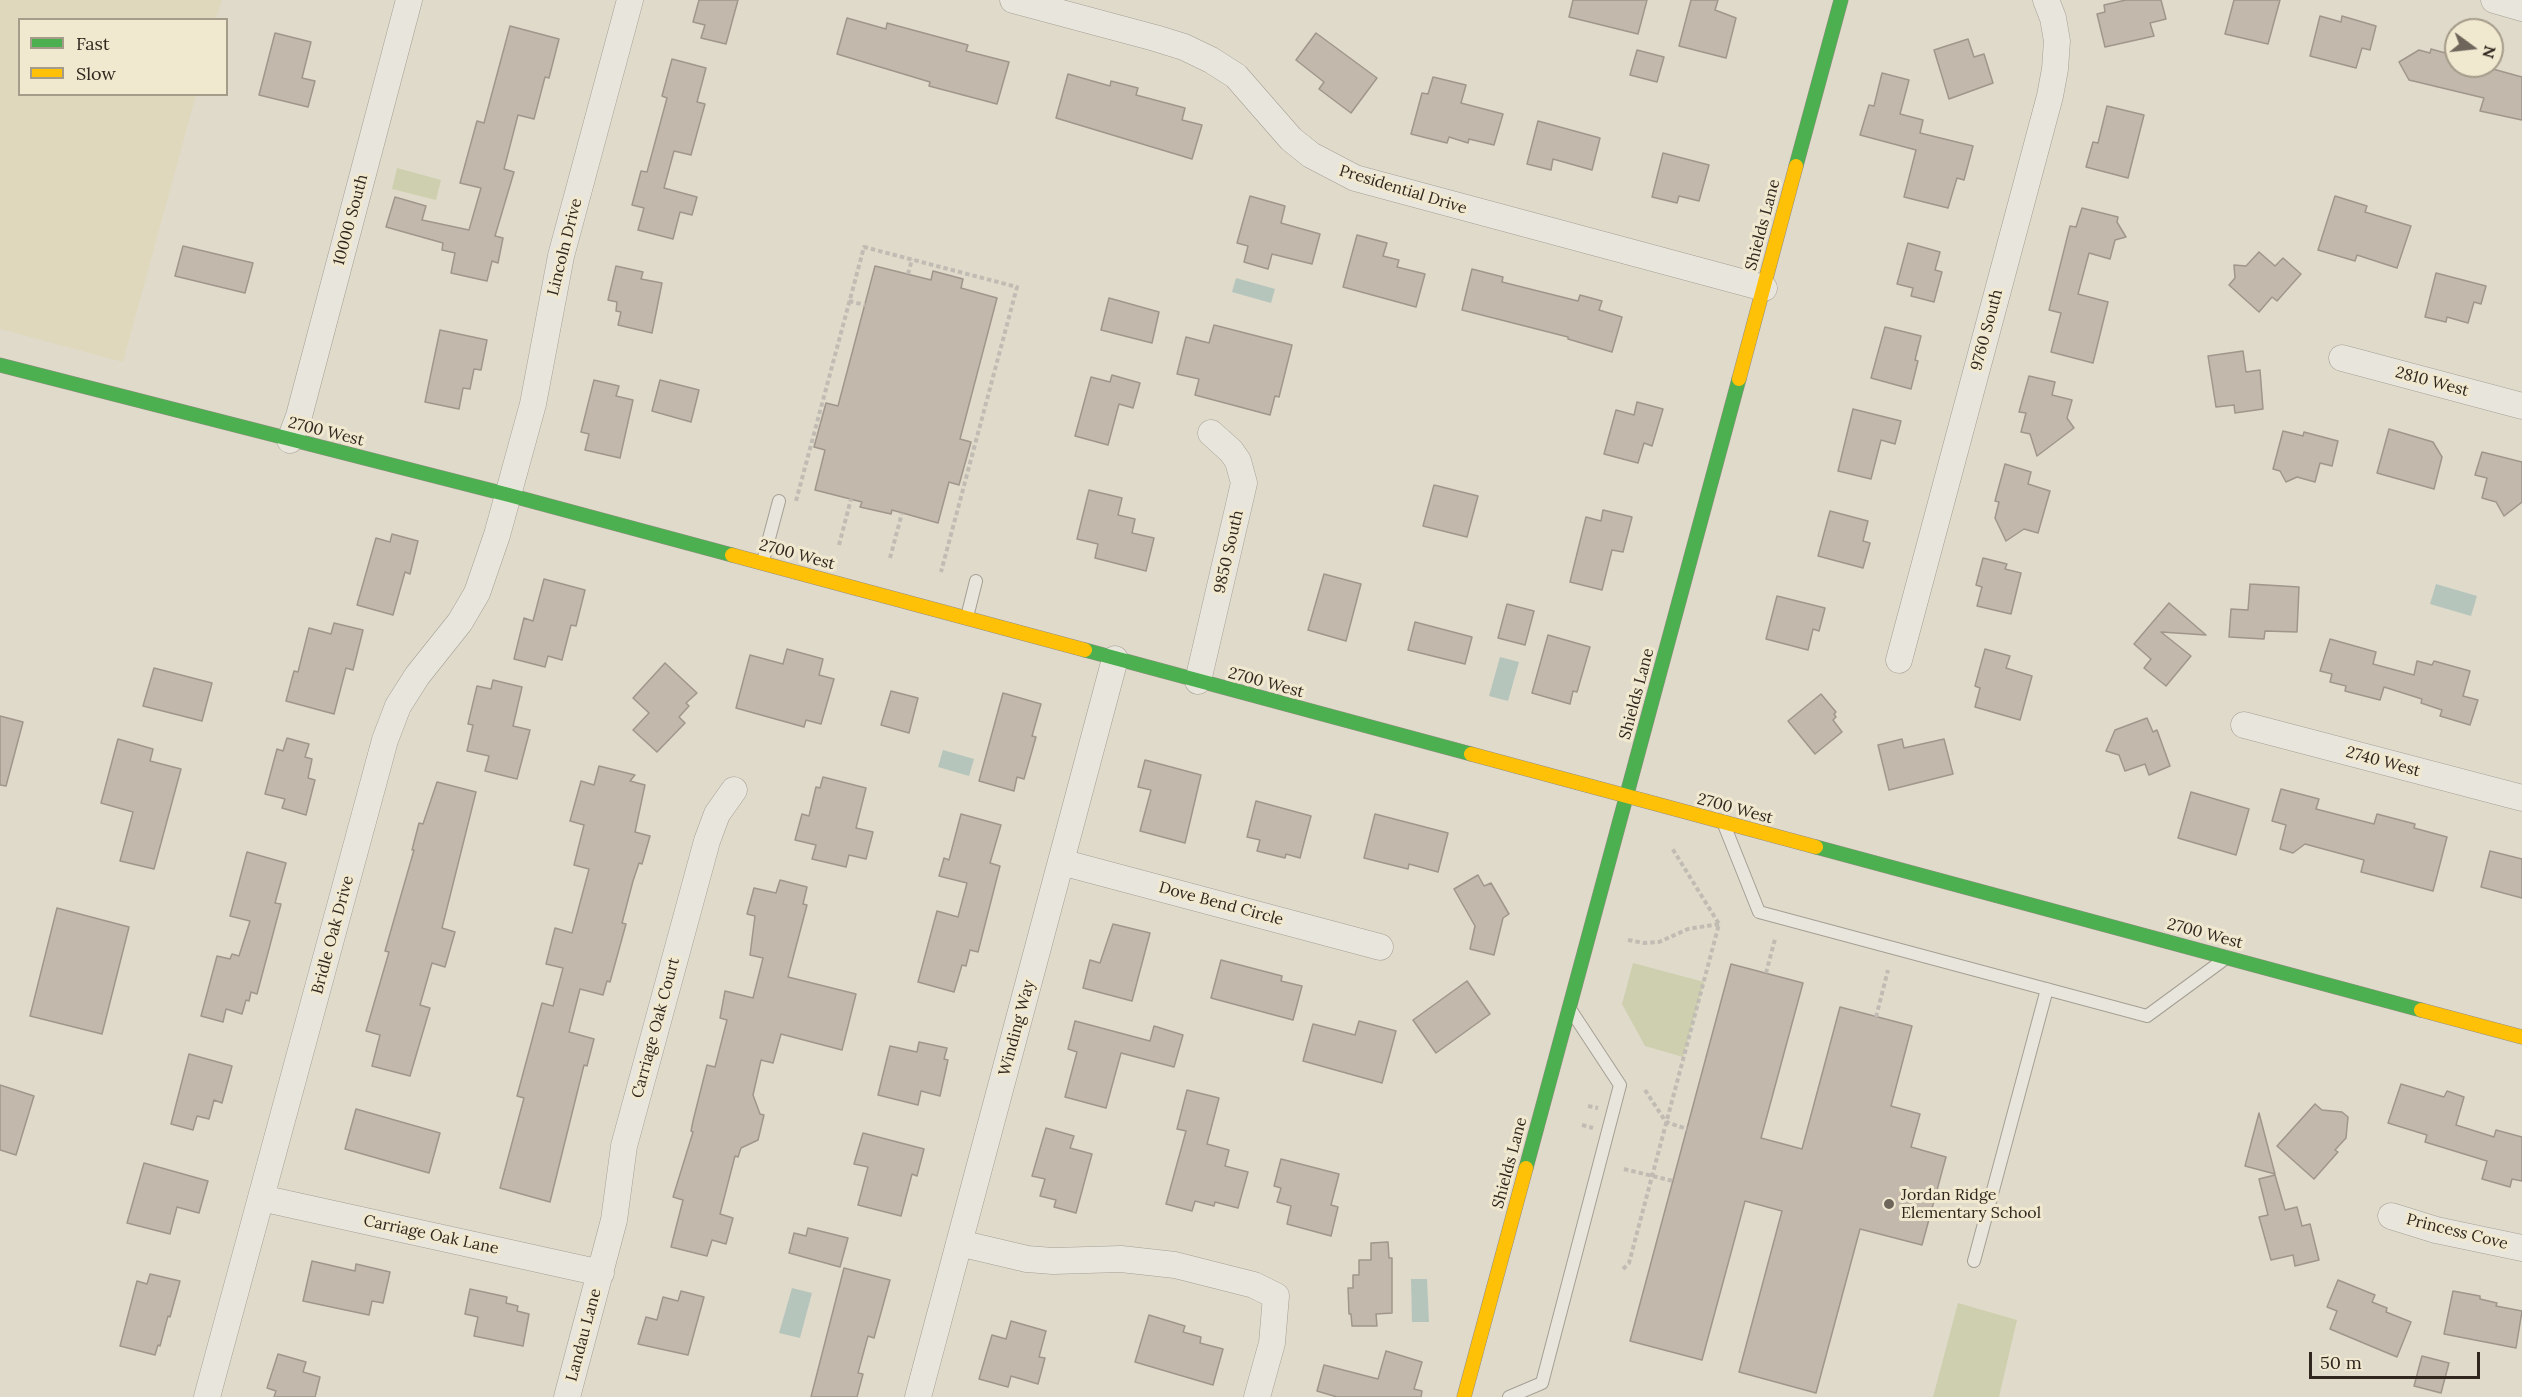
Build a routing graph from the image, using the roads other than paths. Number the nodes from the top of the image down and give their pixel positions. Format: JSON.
{"nodes":[{"id":1,"x":409,"y":0,"type":"edge"},
{"id":2,"x":630,"y":0,"type":"edge"},
{"id":3,"x":1013,"y":0,"type":"edge"},
{"id":4,"x":1841,"y":0,"type":"edge"},
{"id":5,"x":2046,"y":0,"type":"edge"},
{"id":6,"x":2494,"y":0,"type":"edge"},
{"id":7,"x":2522,"y":8,"type":"edge"},
{"id":8,"x":1764,"y":288,"type":"junction"},
{"id":9,"x":2342,"y":358,"type":"dead end"},
{"id":10,"x":0,"y":365,"type":"edge"},
{"id":11,"x":2522,"y":406,"type":"edge"},
{"id":12,"x":1210,"y":434,"type":"dead end"},
{"id":13,"x":290,"y":440,"type":"junction"},
{"id":14,"x":509,"y":495,"type":"junction"},
{"id":15,"x":779,"y":501,"type":"dead end"},
{"id":16,"x":763,"y":563,"type":"junction"},
{"id":17,"x":976,"y":581,"type":"dead end"},
{"id":18,"x":967,"y":618,"type":"junction"},
{"id":19,"x":1115,"y":659,"type":"junction"},
{"id":20,"x":1899,"y":660,"type":"dead end"},
{"id":21,"x":1198,"y":681,"type":"junction"},
{"id":22,"x":2244,"y":725,"type":"dead end"},
{"id":23,"x":734,"y":790,"type":"dead end"},
{"id":24,"x":1627,"y":796,"type":"junction"},
{"id":25,"x":2522,"y":798,"type":"edge"},
{"id":26,"x":1723,"y":823,"type":"junction"},
{"id":27,"x":1061,"y":862,"type":"junction"},
{"id":28,"x":1380,"y":947,"type":"dead end"},
{"id":29,"x":2227,"y":957,"type":"junction"},
{"id":30,"x":2048,"y":989,"type":"junction"},
{"id":31,"x":1570,"y":1007,"type":"junction"},
{"id":32,"x":2522,"y":1036,"type":"edge"},
{"id":33,"x":261,"y":1198,"type":"junction"},
{"id":34,"x":2391,"y":1216,"type":"dead end"},
{"id":35,"x":959,"y":1243,"type":"junction"},
{"id":36,"x":2522,"y":1248,"type":"edge"},
{"id":37,"x":1974,"y":1261,"type":"dead end"},
{"id":38,"x":601,"y":1273,"type":"junction"},
{"id":39,"x":207,"y":1397,"type":"edge"},
{"id":40,"x":567,"y":1397,"type":"edge"},
{"id":41,"x":918,"y":1397,"type":"edge"},
{"id":42,"x":1257,"y":1397,"type":"edge"},
{"id":43,"x":1464,"y":1397,"type":"edge"},
{"id":44,"x":1509,"y":1397,"type":"edge"}],
"edges":[{"from":1,"to":13,"type":"street","name":"10000 South"},
{"from":2,"to":14,"type":"street","name":"Lincoln Drive"},
{"from":3,"to":8,"type":"street","name":"Presidential Drive"},
{"from":4,"to":8,"type":"main road","name":"Shields Lane"},
{"from":5,"to":20,"type":"street","name":"9760 South"},
{"from":6,"to":7,"type":"street"},
{"from":8,"to":24,"type":"main road","name":"Shields Lane"},
{"from":9,"to":11,"type":"street","name":"2810 West"},
{"from":10,"to":13,"type":"main road","name":"2700 West"},
{"from":12,"to":21,"type":"street","name":"9850 South"},
{"from":13,"to":14,"type":"main road","name":"2700 West"},
{"from":14,"to":16,"type":"main road","name":"2700 West"},
{"from":14,"to":33,"type":"street","name":"Bridle Oak Drive"},
{"from":15,"to":16,"type":"lane"},
{"from":16,"to":18,"type":"main road","name":"2700 West"},
{"from":17,"to":18,"type":"lane"},
{"from":18,"to":19,"type":"main road","name":"2700 West"},
{"from":19,"to":21,"type":"main road","name":"2700 West"},
{"from":19,"to":27,"type":"street","name":"Winding Way"},
{"from":21,"to":24,"type":"main road","name":"2700 West"},
{"from":22,"to":25,"type":"street","name":"2740 West"},
{"from":23,"to":38,"type":"street","name":"Carriage Oak Court"},
{"from":24,"to":26,"type":"main road","name":"2700 West"},
{"from":24,"to":31,"type":"main road","name":"Shields Lane"},
{"from":26,"to":29,"type":"main road","name":"2700 West"},
{"from":26,"to":30,"type":"lane"},
{"from":27,"to":28,"type":"street","name":"Dove Bend Circle"},
{"from":27,"to":35,"type":"street","name":"Winding Way"},
{"from":29,"to":30,"type":"lane"},
{"from":29,"to":32,"type":"main road","name":"2700 West"},
{"from":30,"to":37,"type":"lane"},
{"from":31,"to":43,"type":"main road","name":"Shields Lane"},
{"from":31,"to":44,"type":"lane"},
{"from":33,"to":38,"type":"street","name":"Carriage Oak Lane"},
{"from":33,"to":39,"type":"street","name":"Bridle Oak Drive"},
{"from":34,"to":36,"type":"street","name":"Princess Cove"},
{"from":35,"to":41,"type":"street","name":"Winding Way"},
{"from":35,"to":42,"type":"street"},
{"from":38,"to":40,"type":"street","name":"Landau Lane"}]}
